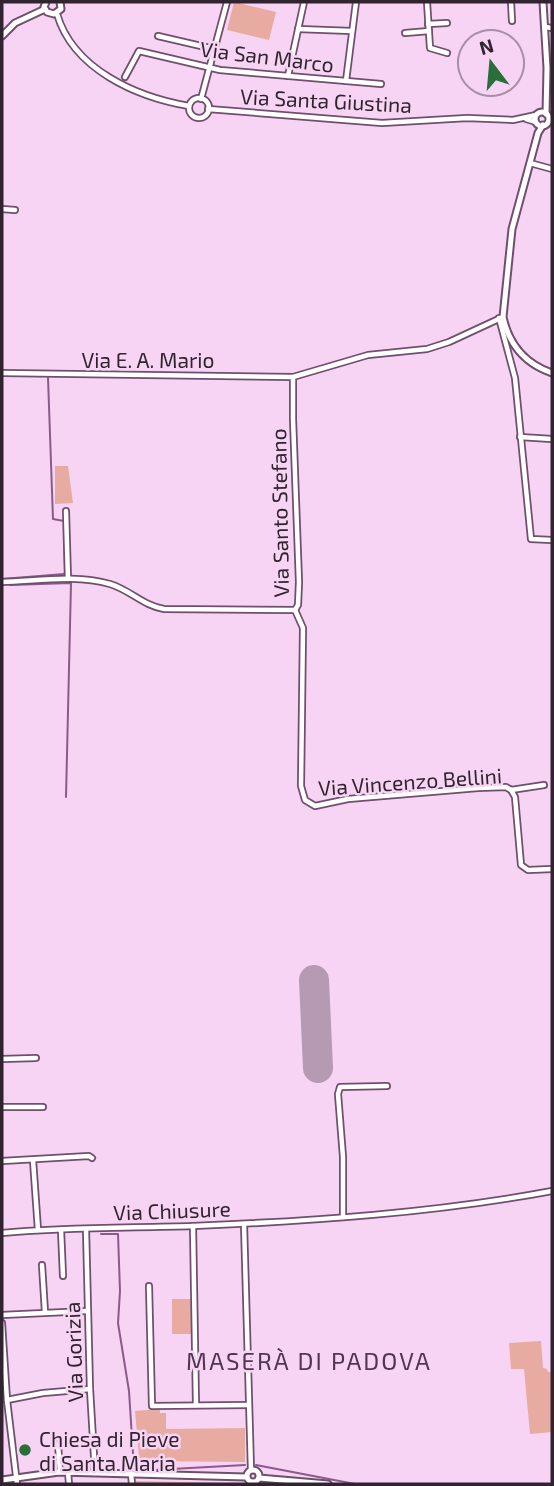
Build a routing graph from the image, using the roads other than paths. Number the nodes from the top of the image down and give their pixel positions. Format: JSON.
{"nodes":[{"id":1,"x":46,"y":2,"type":"edge"},
{"id":2,"x":62,"y":2,"type":"edge"},
{"id":3,"x":227,"y":2,"type":"edge"},
{"id":4,"x":304,"y":2,"type":"edge"},
{"id":5,"x":356,"y":2,"type":"edge"},
{"id":6,"x":427,"y":2,"type":"edge"},
{"id":7,"x":511,"y":2,"type":"edge"},
{"id":8,"x":543,"y":2,"type":"edge"},
{"id":9,"x":45,"y":9,"type":"junction"},
{"id":10,"x":57,"y":13,"type":"junction"},
{"id":11,"x":512,"y":21,"type":"dead end"},
{"id":12,"x":447,"y":23,"type":"dead end"},
{"id":13,"x":428,"y":24,"type":"junction"},
{"id":14,"x":545,"y":27,"type":"junction"},
{"id":15,"x":552,"y":28,"type":"edge"},
{"id":16,"x":298,"y":29,"type":"junction"},
{"id":17,"x":3,"y":31,"type":"edge"},
{"id":18,"x":352,"y":31,"type":"junction"},
{"id":19,"x":429,"y":32,"type":"junction"},
{"id":20,"x":405,"y":33,"type":"dead end"},
{"id":21,"x":159,"y":36,"type":"dead end"},
{"id":22,"x":214,"y":49,"type":"junction"},
{"id":23,"x":447,"y":53,"type":"dead end"},
{"id":24,"x":209,"y":68,"type":"junction"},
{"id":25,"x":288,"y":76,"type":"junction"},
{"id":26,"x":125,"y":77,"type":"dead end"},
{"id":27,"x":346,"y":81,"type":"junction"},
{"id":28,"x":381,"y":84,"type":"dead end"},
{"id":29,"x":201,"y":99,"type":"junction"},
{"id":30,"x":545,"y":104,"type":"junction"},
{"id":31,"x":189,"y":106,"type":"junction"},
{"id":32,"x":208,"y":109,"type":"junction"},
{"id":33,"x":546,"y":114,"type":"junction"},
{"id":34,"x":538,"y":120,"type":"junction"},
{"id":35,"x":530,"y":163,"type":"junction"},
{"id":36,"x":552,"y":169,"type":"edge"},
{"id":37,"x":2,"y":209,"type":"edge"},
{"id":38,"x":15,"y":211,"type":"dead end"},
{"id":39,"x":501,"y":318,"type":"junction"},
{"id":40,"x":505,"y":333,"type":"junction"},
{"id":41,"x":2,"y":373,"type":"edge"},
{"id":42,"x":552,"y":373,"type":"edge"},
{"id":43,"x":293,"y":377,"type":"junction"},
{"id":44,"x":520,"y":437,"type":"junction"},
{"id":45,"x":552,"y":439,"type":"edge"},
{"id":46,"x":66,"y":511,"type":"dead end"},
{"id":47,"x":552,"y":540,"type":"edge"},
{"id":48,"x":68,"y":579,"type":"junction"},
{"id":49,"x":2,"y":582,"type":"edge"},
{"id":50,"x":295,"y":610,"type":"junction"},
{"id":51,"x":544,"y":785,"type":"dead end"},
{"id":52,"x":511,"y":790,"type":"junction"},
{"id":53,"x":552,"y":869,"type":"edge"},
{"id":54,"x":36,"y":1058,"type":"dead end"},
{"id":55,"x":2,"y":1059,"type":"edge"},
{"id":56,"x":387,"y":1086,"type":"dead end"},
{"id":57,"x":2,"y":1107,"type":"edge"},
{"id":58,"x":43,"y":1107,"type":"dead end"},
{"id":59,"x":92,"y":1158,"type":"dead end"},
{"id":60,"x":33,"y":1160,"type":"junction"},
{"id":61,"x":2,"y":1161,"type":"edge"},
{"id":62,"x":552,"y":1191,"type":"edge"},
{"id":63,"x":343,"y":1217,"type":"junction"},
{"id":64,"x":244,"y":1224,"type":"junction"},
{"id":65,"x":193,"y":1226,"type":"junction"},
{"id":66,"x":86,"y":1229,"type":"junction"},
{"id":67,"x":37,"y":1230,"type":"junction"},
{"id":68,"x":61,"y":1230,"type":"junction"},
{"id":69,"x":2,"y":1233,"type":"edge"},
{"id":70,"x":42,"y":1265,"type":"dead end"},
{"id":71,"x":63,"y":1276,"type":"dead end"},
{"id":72,"x":149,"y":1286,"type":"dead end"},
{"id":73,"x":87,"y":1311,"type":"junction"},
{"id":74,"x":45,"y":1312,"type":"junction"},
{"id":75,"x":2,"y":1315,"type":"edge"},
{"id":76,"x":2,"y":1323,"type":"edge"},
{"id":77,"x":2,"y":1344,"type":"edge"},
{"id":78,"x":90,"y":1389,"type":"junction"},
{"id":79,"x":7,"y":1400,"type":"junction"},
{"id":80,"x":196,"y":1405,"type":"junction"},
{"id":81,"x":248,"y":1405,"type":"junction"},
{"id":82,"x":58,"y":1444,"type":"dead end"},
{"id":83,"x":251,"y":1471,"type":"junction"},
{"id":84,"x":60,"y":1472,"type":"junction"},
{"id":85,"x":68,"y":1472,"type":"junction"},
{"id":86,"x":95,"y":1473,"type":"junction"},
{"id":87,"x":131,"y":1474,"type":"junction"},
{"id":88,"x":246,"y":1477,"type":"junction"},
{"id":89,"x":2,"y":1480,"type":"edge"},
{"id":90,"x":17,"y":1481,"type":"edge"},
{"id":91,"x":256,"y":1481,"type":"edge"},
{"id":92,"x":311,"y":1483,"type":"edge"},
{"id":93,"x":69,"y":1484,"type":"edge"},
{"id":94,"x":132,"y":1484,"type":"edge"},
{"id":95,"x":328,"y":1484,"type":"edge"}],
"edges":[{"from":1,"to":9,"type":"street"},
{"from":2,"to":10,"type":"street"},
{"from":3,"to":22,"type":"street"},
{"from":4,"to":16,"type":"street"},
{"from":5,"to":18,"type":"street"},
{"from":6,"to":13,"type":"street"},
{"from":7,"to":11,"type":"street"},
{"from":8,"to":14,"type":"street"},
{"from":9,"to":10,"type":"street"},
{"from":9,"to":17,"type":"street"},
{"from":10,"to":31,"type":"street"},
{"from":12,"to":13,"type":"street"},
{"from":13,"to":19,"type":"street"},
{"from":14,"to":15,"type":"street"},
{"from":14,"to":30,"type":"street"},
{"from":16,"to":18,"type":"street"},
{"from":16,"to":25,"type":"street"},
{"from":18,"to":27,"type":"street"},
{"from":19,"to":20,"type":"street"},
{"from":19,"to":23,"type":"street"},
{"from":21,"to":22,"type":"street"},
{"from":22,"to":24,"type":"street"},
{"from":24,"to":25,"type":"street","name":"Via San Marco"},
{"from":24,"to":26,"type":"street","name":"Via San Marco"},
{"from":24,"to":29,"type":"street"},
{"from":25,"to":27,"type":"street","name":"Via San Marco"},
{"from":27,"to":28,"type":"street","name":"Via San Marco"},
{"from":29,"to":31,"type":"street"},
{"from":29,"to":32,"type":"street"},
{"from":30,"to":33,"type":"street"},
{"from":30,"to":34,"type":"street"},
{"from":31,"to":32,"type":"street"},
{"from":32,"to":34,"type":"street","name":"Via Santa Giustina"},
{"from":33,"to":34,"type":"street"},
{"from":33,"to":34,"type":"street"},
{"from":34,"to":35,"type":"street"},
{"from":35,"to":36,"type":"street"},
{"from":35,"to":39,"type":"street"},
{"from":37,"to":38,"type":"street"},
{"from":39,"to":40,"type":"street"},
{"from":39,"to":43,"type":"street"},
{"from":40,"to":42,"type":"street"},
{"from":40,"to":44,"type":"street"},
{"from":41,"to":43,"type":"street","name":"Via E. A. Mario"},
{"from":43,"to":50,"type":"street","name":"Via Santo Stefano"},
{"from":44,"to":45,"type":"street"},
{"from":44,"to":47,"type":"street"},
{"from":46,"to":48,"type":"street"},
{"from":48,"to":49,"type":"street","name":"Via Santo Stefano"},
{"from":48,"to":50,"type":"street","name":"Via Santo Stefano"},
{"from":50,"to":52,"type":"street","name":"Via Vincenzo Bellini"},
{"from":51,"to":52,"type":"street","name":"Via Vincenzo Bellini"},
{"from":52,"to":53,"type":"street"},
{"from":54,"to":55,"type":"street"},
{"from":56,"to":63,"type":"street"},
{"from":57,"to":58,"type":"street"},
{"from":59,"to":60,"type":"street"},
{"from":60,"to":61,"type":"street"},
{"from":60,"to":67,"type":"street"},
{"from":62,"to":63,"type":"street","name":"Via Chiusure"},
{"from":63,"to":64,"type":"street","name":"Via Chiusure"},
{"from":64,"to":65,"type":"street","name":"Via Chiusure"},
{"from":64,"to":81,"type":"street"},
{"from":65,"to":66,"type":"street","name":"Via Chiusure"},
{"from":65,"to":80,"type":"street"},
{"from":66,"to":68,"type":"street","name":"Via Chiusure"},
{"from":66,"to":73,"type":"street","name":"Via Gorizia"},
{"from":67,"to":68,"type":"street","name":"Via Chiusure"},
{"from":67,"to":69,"type":"street","name":"Via Chiusure"},
{"from":68,"to":71,"type":"street"},
{"from":70,"to":74,"type":"street"},
{"from":72,"to":80,"type":"street"},
{"from":73,"to":74,"type":"street"},
{"from":73,"to":78,"type":"street","name":"Via Gorizia"},
{"from":74,"to":75,"type":"street"},
{"from":76,"to":77,"type":"street"},
{"from":77,"to":79,"type":"street"},
{"from":78,"to":79,"type":"street"},
{"from":78,"to":86,"type":"street","name":"Via Gorizia"},
{"from":79,"to":90,"type":"street"},
{"from":80,"to":81,"type":"street"},
{"from":81,"to":83,"type":"street"},
{"from":82,"to":84,"type":"street"},
{"from":83,"to":88,"type":"street"},
{"from":83,"to":91,"type":"street"},
{"from":84,"to":85,"type":"street"},
{"from":84,"to":90,"type":"street"},
{"from":85,"to":86,"type":"street"},
{"from":85,"to":93,"type":"street"},
{"from":86,"to":87,"type":"street"},
{"from":87,"to":88,"type":"street"},
{"from":87,"to":94,"type":"street"},
{"from":88,"to":91,"type":"street"},
{"from":89,"to":90,"type":"street"},
{"from":91,"to":92,"type":"street"},
{"from":92,"to":95,"type":"street"}]}
